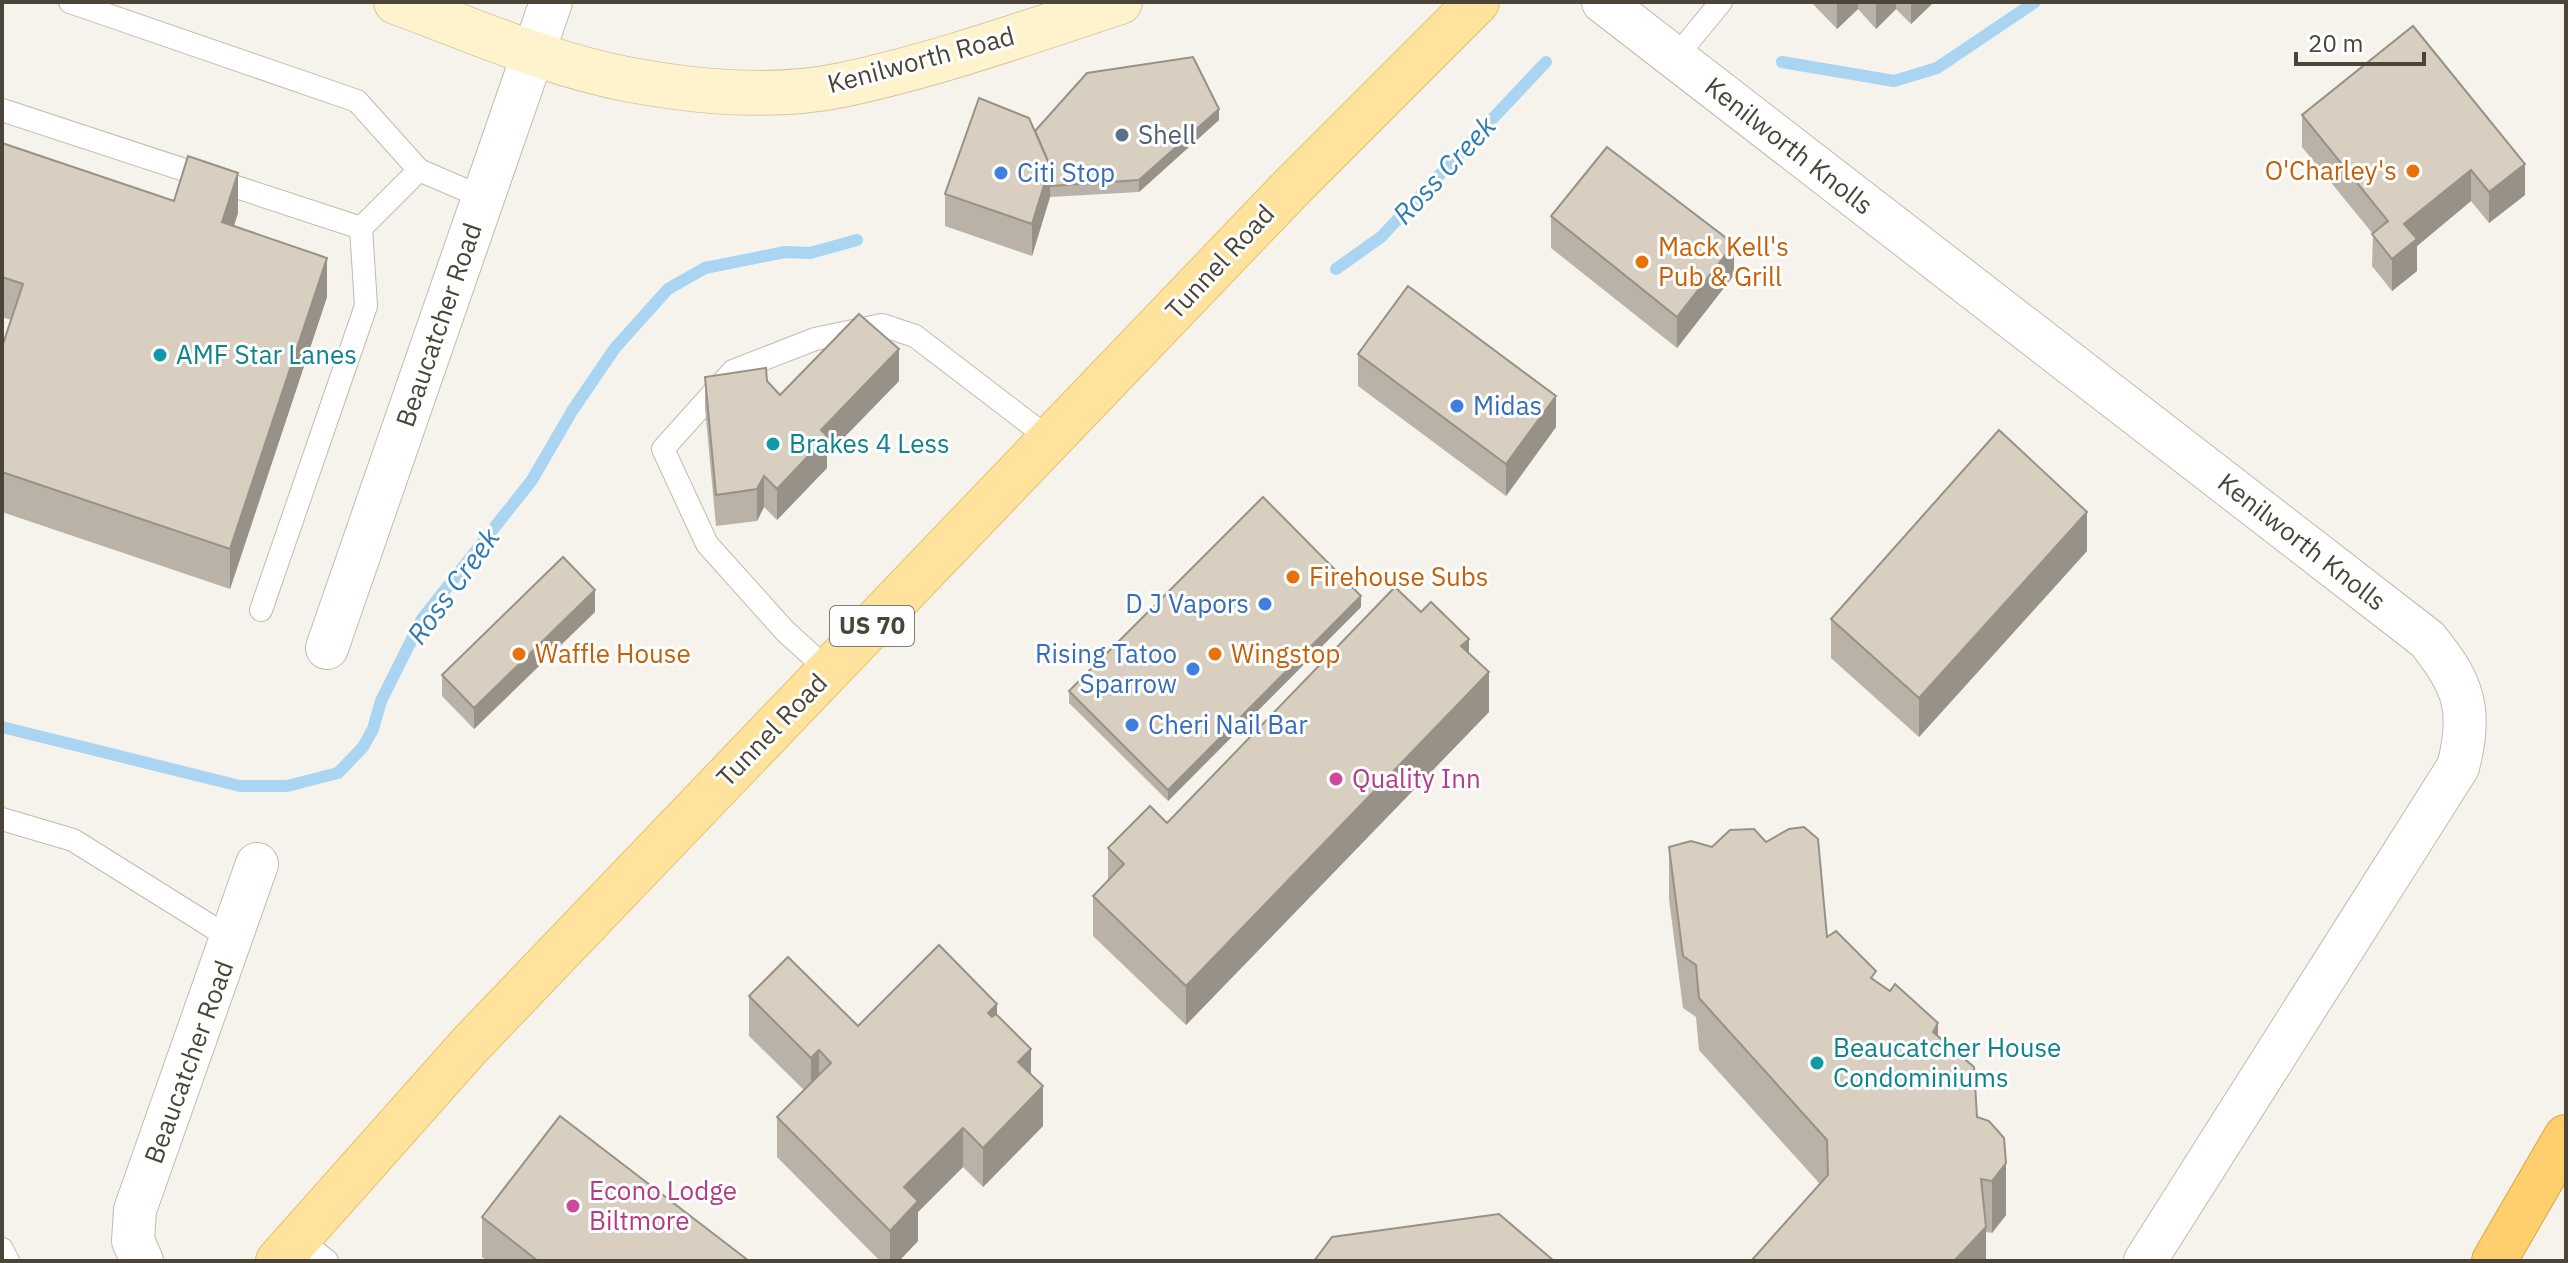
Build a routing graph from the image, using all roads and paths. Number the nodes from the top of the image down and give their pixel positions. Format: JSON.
{"nodes":[{"id":1,"x":70,"y":2,"type":"edge"},
{"id":2,"x":396,"y":2,"type":"edge"},
{"id":3,"x":551,"y":2,"type":"edge"},
{"id":4,"x":1120,"y":2,"type":"edge"},
{"id":5,"x":1477,"y":2,"type":"edge"},
{"id":6,"x":1603,"y":2,"type":"edge"},
{"id":7,"x":1721,"y":2,"type":"edge"},
{"id":8,"x":534,"y":53,"type":"junction"},
{"id":9,"x":1675,"y":58,"type":"junction"},
{"id":10,"x":2,"y":110,"type":"edge"},
{"id":11,"x":419,"y":170,"type":"junction"},
{"id":12,"x":484,"y":198,"type":"junction"},
{"id":13,"x":361,"y":228,"type":"junction"},
{"id":14,"x":1051,"y":440,"type":"junction"},
{"id":15,"x":261,"y":610,"type":"dead end"},
{"id":16,"x":327,"y":648,"type":"dead end"},
{"id":17,"x":829,"y":671,"type":"junction"},
{"id":18,"x":2,"y":819,"type":"edge"},
{"id":19,"x":257,"y":864,"type":"dead end"},
{"id":20,"x":233,"y":940,"type":"junction"},
{"id":21,"x":2566,"y":1137,"type":"edge"},
{"id":22,"x":2,"y":1249,"type":"edge"},
{"id":23,"x":301,"y":1253,"type":"edge"},
{"id":24,"x":8,"y":1261,"type":"edge"},
{"id":25,"x":142,"y":1261,"type":"edge"},
{"id":26,"x":2145,"y":1261,"type":"edge"},
{"id":27,"x":2494,"y":1261,"type":"edge"}],
"edges":[{"from":1,"to":11,"type":"lane"},
{"from":2,"to":8,"type":"street","name":"Kenilworth Road"},
{"from":3,"to":8,"type":"street","name":"Beaucatcher Road"},
{"from":4,"to":8,"type":"street","name":"Kenilworth Road"},
{"from":5,"to":14,"type":"main road","name":"Tunnel Road","number":"US 70"},
{"from":6,"to":9,"type":"street","name":"Kenilworth Knolls"},
{"from":7,"to":9,"type":"lane"},
{"from":8,"to":12,"type":"street","name":"Beaucatcher Road"},
{"from":9,"to":26,"type":"street","name":"Kenilworth Knolls"},
{"from":10,"to":13,"type":"lane"},
{"from":11,"to":12,"type":"lane"},
{"from":11,"to":13,"type":"lane"},
{"from":12,"to":16,"type":"street","name":"Beaucatcher Road"},
{"from":13,"to":15,"type":"lane"},
{"from":14,"to":17,"type":"main road","name":"Tunnel Road","number":"US 70"},
{"from":14,"to":17,"type":"lane"},
{"from":17,"to":23,"type":"main road","name":"Tunnel Road","number":"US 70"},
{"from":18,"to":20,"type":"lane"},
{"from":19,"to":20,"type":"street","name":"Beaucatcher Road"},
{"from":20,"to":25,"type":"street","name":"Beaucatcher Road"},
{"from":21,"to":27,"type":"highway"},
{"from":22,"to":24,"type":"lane"}]}
